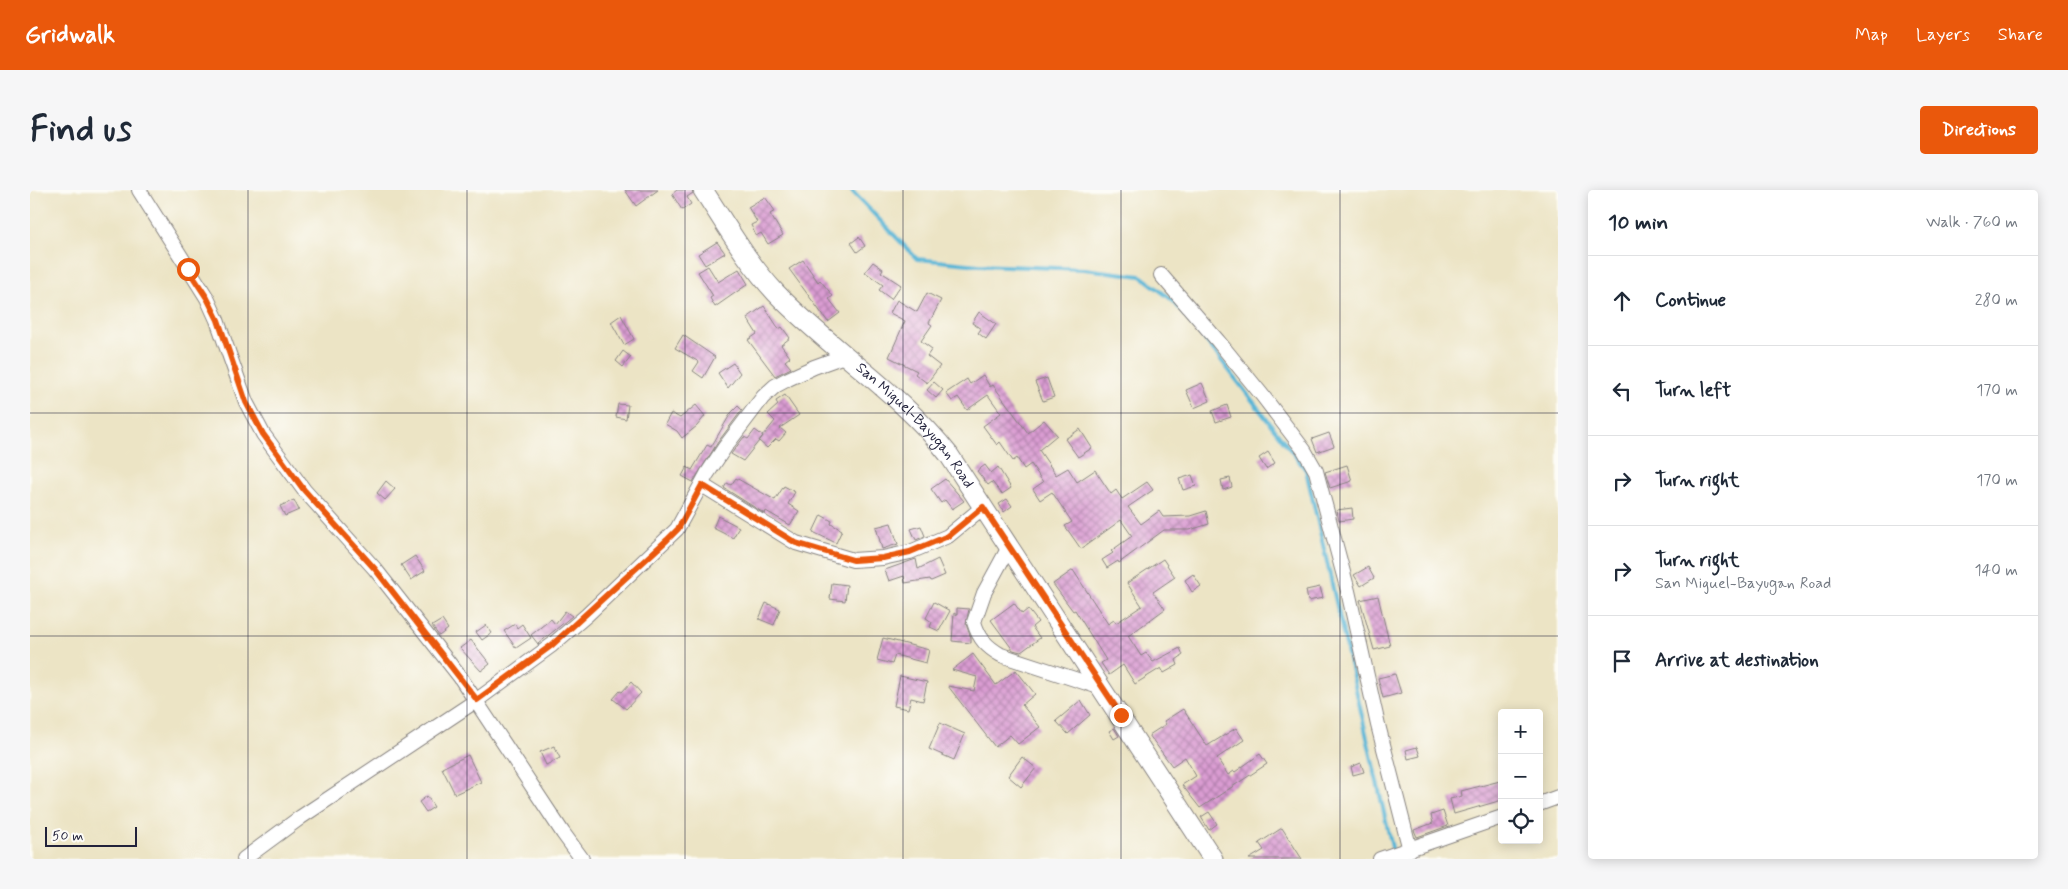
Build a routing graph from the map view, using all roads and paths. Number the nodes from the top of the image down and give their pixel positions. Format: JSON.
{"nodes":[{"id":1,"x":139,"y":190,"type":"edge"},
{"id":2,"x":703,"y":190,"type":"edge"},
{"id":3,"x":1161,"y":275,"type":"dead end"},
{"id":4,"x":846,"y":355,"type":"junction"},
{"id":5,"x":702,"y":485,"type":"junction"},
{"id":6,"x":983,"y":507,"type":"junction"},
{"id":7,"x":1009,"y":547,"type":"junction"},
{"id":8,"x":1102,"y":688,"type":"junction"},
{"id":9,"x":477,"y":700,"type":"junction"},
{"id":10,"x":1558,"y":797,"type":"edge"},
{"id":11,"x":1543,"y":803,"type":"edge"},
{"id":12,"x":1498,"y":818,"type":"edge"},
{"id":13,"x":1410,"y":850,"type":"junction"},
{"id":14,"x":244,"y":859,"type":"edge"},
{"id":15,"x":582,"y":859,"type":"edge"},
{"id":16,"x":1213,"y":859,"type":"edge"},
{"id":17,"x":1380,"y":859,"type":"edge"}],
"edges":[{"from":1,"to":9,"type":"street"},
{"from":2,"to":4,"type":"main road","name":"San Miguel-Bayugan Road"},
{"from":3,"to":13,"type":"street"},
{"from":4,"to":5,"type":"street"},
{"from":4,"to":6,"type":"main road","name":"San Miguel-Bayugan Road"},
{"from":5,"to":6,"type":"street"},
{"from":5,"to":9,"type":"street"},
{"from":6,"to":7,"type":"main road","name":"San Miguel-Bayugan Road"},
{"from":7,"to":8,"type":"main road","name":"San Miguel-Bayugan Road"},
{"from":7,"to":8,"type":"street"},
{"from":8,"to":16,"type":"main road","name":"San Miguel-Bayugan Road"},
{"from":9,"to":14,"type":"street"},
{"from":9,"to":15,"type":"street"},
{"from":10,"to":11,"type":"street"},
{"from":12,"to":13,"type":"street"},
{"from":13,"to":17,"type":"street"}]}
